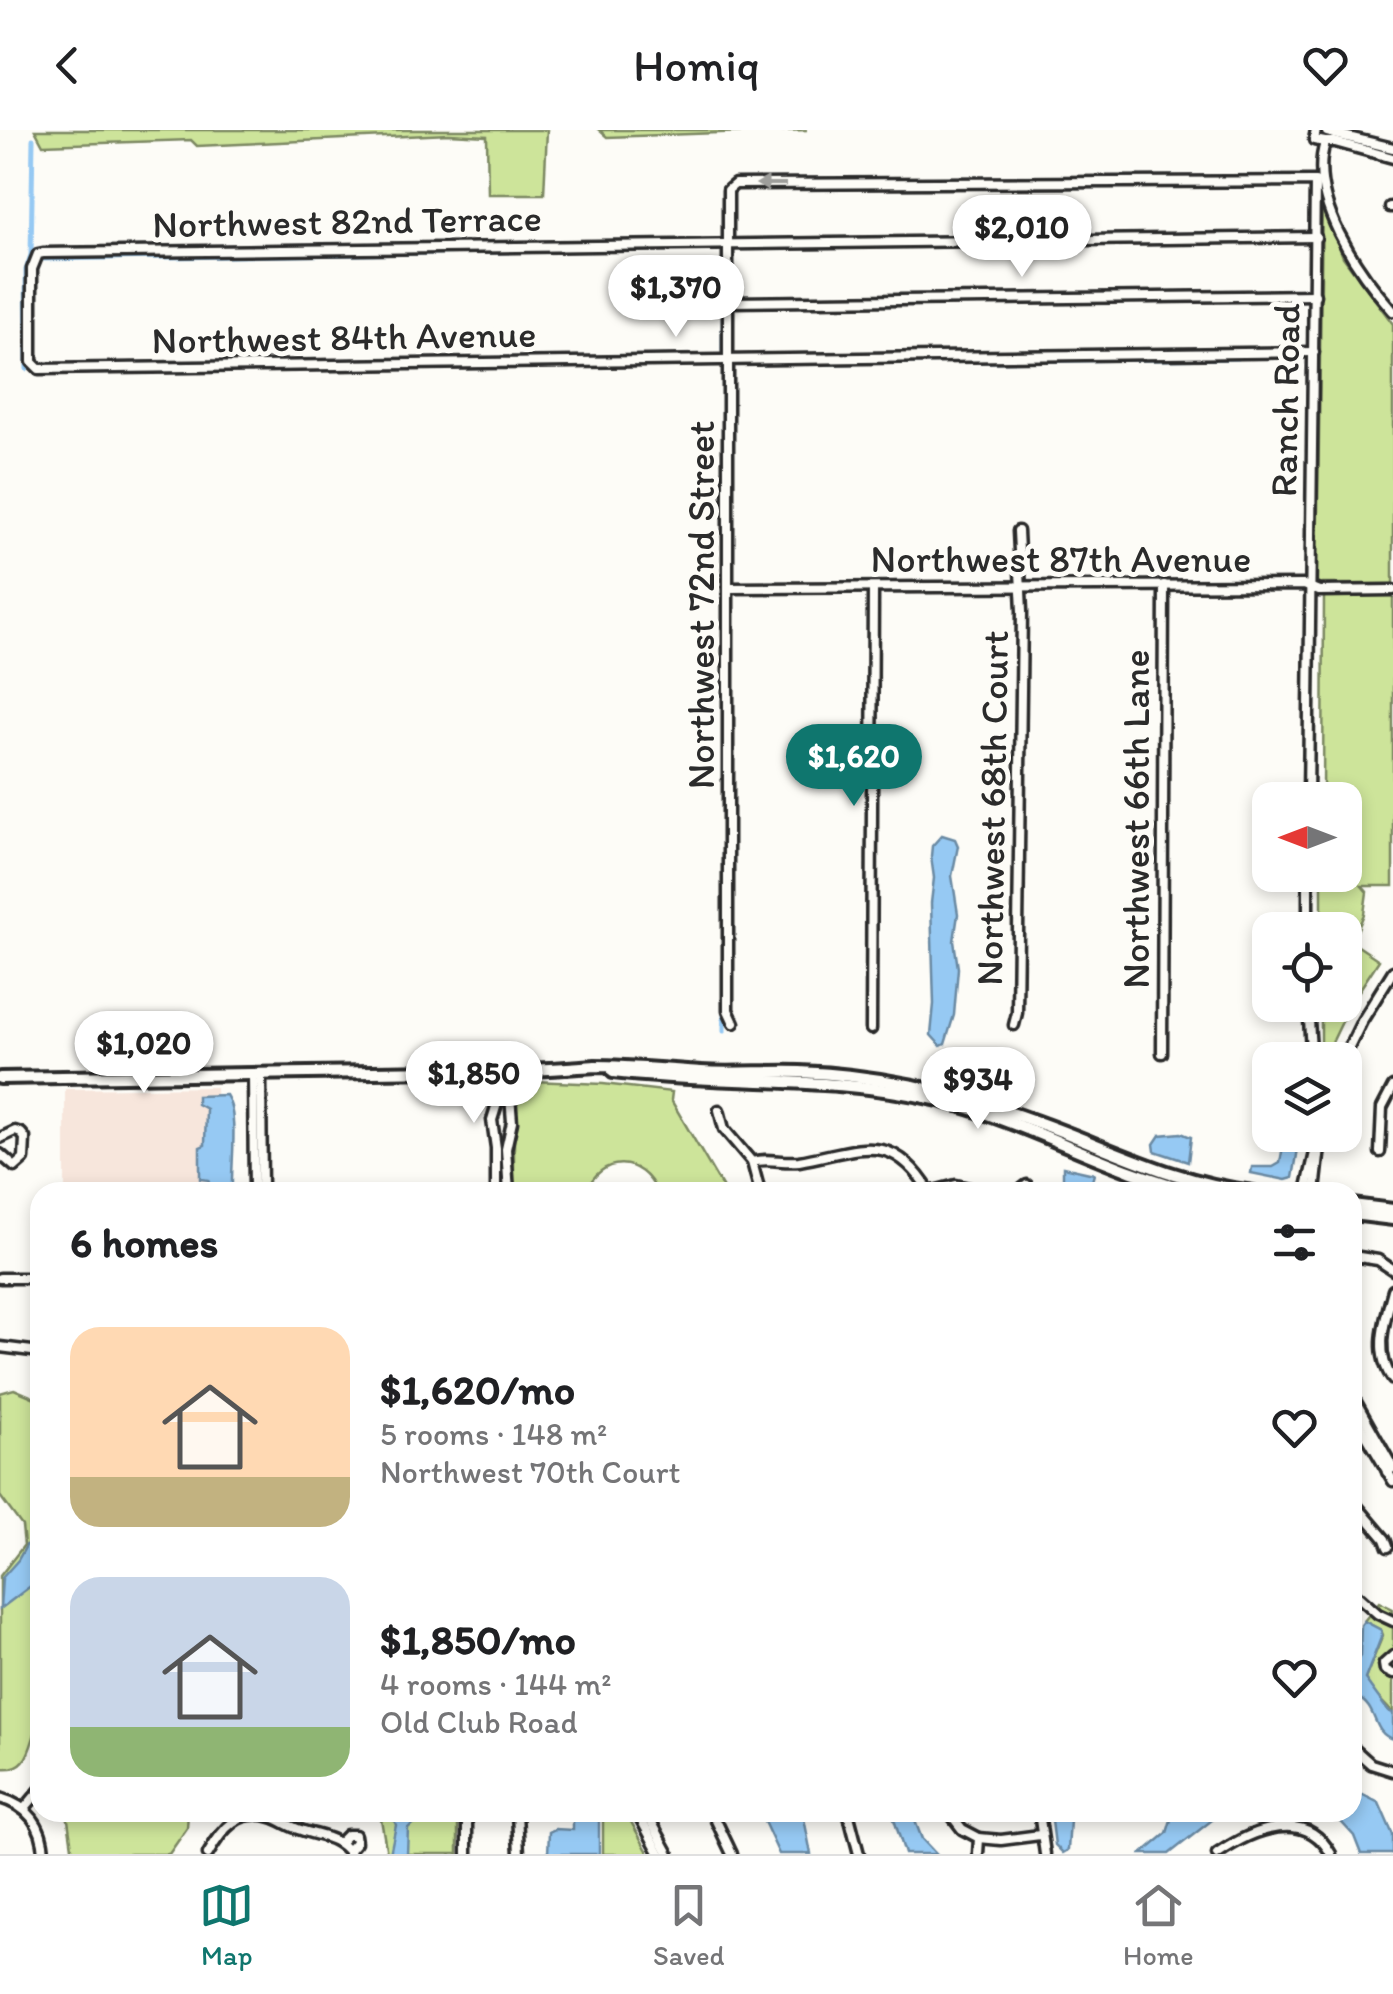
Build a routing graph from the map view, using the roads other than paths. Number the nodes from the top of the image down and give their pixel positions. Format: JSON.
{"nodes":[{"id":1,"x":1321,"y":135,"type":"edge"},
{"id":2,"x":1354,"y":148,"type":"junction"},
{"id":3,"x":1393,"y":148,"type":"edge"},
{"id":4,"x":1322,"y":155,"type":"junction"},
{"id":5,"x":1393,"y":158,"type":"edge"},
{"id":6,"x":730,"y":186,"type":"joint"},
{"id":7,"x":1316,"y":237,"type":"junction"},
{"id":8,"x":729,"y":244,"type":"junction"},
{"id":9,"x":1315,"y":295,"type":"junction"},
{"id":10,"x":729,"y":302,"type":"junction"},
{"id":11,"x":1393,"y":312,"type":"edge"},
{"id":12,"x":1314,"y":352,"type":"junction"},
{"id":13,"x":729,"y":359,"type":"junction"},
{"id":14,"x":34,"y":367,"type":"joint"},
{"id":15,"x":1018,"y":531,"type":"dead end"},
{"id":16,"x":1164,"y":585,"type":"junction"},
{"id":17,"x":1020,"y":586,"type":"junction"},
{"id":18,"x":1309,"y":587,"type":"junction"},
{"id":19,"x":728,"y":588,"type":"junction"},
{"id":20,"x":872,"y":588,"type":"junction"},
{"id":21,"x":1393,"y":590,"type":"edge"},
{"id":22,"x":1308,"y":782,"type":"edge"},
{"id":23,"x":1393,"y":971,"type":"edge"},
{"id":24,"x":734,"y":1023,"type":"dead end"},
{"id":25,"x":1014,"y":1025,"type":"dead end"},
{"id":26,"x":871,"y":1029,"type":"dead end"},
{"id":27,"x":1352,"y":1042,"type":"edge"},
{"id":28,"x":1162,"y":1052,"type":"dead end"},
{"id":29,"x":257,"y":1074,"type":"junction"},
{"id":30,"x":507,"y":1076,"type":"junction"},
{"id":31,"x":0,"y":1078,"type":"edge"},
{"id":32,"x":1393,"y":1088,"type":"edge"},
{"id":33,"x":936,"y":1095,"type":"junction"},
{"id":34,"x":509,"y":1097,"type":"joint"},
{"id":35,"x":718,"y":1110,"type":"dead end"},
{"id":36,"x":0,"y":1138,"type":"edge"},
{"id":37,"x":1316,"y":1152,"type":"edge"},
{"id":38,"x":1319,"y":1152,"type":"edge"},
{"id":39,"x":1380,"y":1152,"type":"dead end"},
{"id":40,"x":0,"y":1154,"type":"edge"},
{"id":41,"x":752,"y":1162,"type":"junction"},
{"id":42,"x":496,"y":1170,"type":"junction"},
{"id":43,"x":507,"y":1170,"type":"junction"},
{"id":44,"x":254,"y":1182,"type":"edge"},
{"id":45,"x":262,"y":1182,"type":"edge"},
{"id":46,"x":496,"y":1182,"type":"edge"},
{"id":47,"x":508,"y":1182,"type":"edge"},
{"id":48,"x":757,"y":1182,"type":"edge"},
{"id":49,"x":922,"y":1182,"type":"edge"},
{"id":50,"x":1163,"y":1182,"type":"edge"},
{"id":51,"x":1204,"y":1182,"type":"edge"},
{"id":52,"x":1308,"y":1182,"type":"edge"},
{"id":53,"x":1316,"y":1182,"type":"edge"},
{"id":54,"x":1362,"y":1206,"type":"edge"},
{"id":55,"x":1393,"y":1210,"type":"edge"},
{"id":56,"x":1362,"y":1215,"type":"edge"},
{"id":57,"x":1393,"y":1218,"type":"edge"},
{"id":58,"x":1362,"y":1257,"type":"edge"},
{"id":59,"x":1393,"y":1270,"type":"edge"},
{"id":60,"x":0,"y":1278,"type":"edge"},
{"id":61,"x":30,"y":1278,"type":"edge"},
{"id":62,"x":1393,"y":1290,"type":"edge"},
{"id":63,"x":1372,"y":1318,"type":"dead end"},
{"id":64,"x":1385,"y":1320,"type":"junction"},
{"id":65,"x":0,"y":1347,"type":"edge"},
{"id":66,"x":30,"y":1351,"type":"edge"},
{"id":67,"x":1393,"y":1380,"type":"edge"},
{"id":68,"x":1362,"y":1414,"type":"edge"},
{"id":69,"x":1362,"y":1427,"type":"edge"},
{"id":70,"x":1392,"y":1476,"type":"edge"},
{"id":71,"x":1362,"y":1512,"type":"edge"},
{"id":72,"x":1388,"y":1547,"type":"dead end"},
{"id":73,"x":1362,"y":1599,"type":"edge"},
{"id":74,"x":1393,"y":1621,"type":"edge"},
{"id":75,"x":1393,"y":1656,"type":"edge"},
{"id":76,"x":1393,"y":1674,"type":"edge"},
{"id":77,"x":1362,"y":1755,"type":"edge"},
{"id":78,"x":1393,"y":1771,"type":"edge"},
{"id":79,"x":0,"y":1798,"type":"edge"},
{"id":80,"x":30,"y":1802,"type":"edge"},
{"id":81,"x":24,"y":1809,"type":"junction"},
{"id":82,"x":30,"y":1816,"type":"edge"},
{"id":83,"x":35,"y":1822,"type":"edge"},
{"id":84,"x":227,"y":1822,"type":"edge"},
{"id":85,"x":284,"y":1822,"type":"edge"},
{"id":86,"x":467,"y":1822,"type":"edge"},
{"id":87,"x":517,"y":1822,"type":"edge"},
{"id":88,"x":642,"y":1822,"type":"edge"},
{"id":89,"x":651,"y":1822,"type":"edge"},
{"id":90,"x":717,"y":1822,"type":"edge"},
{"id":91,"x":851,"y":1822,"type":"edge"},
{"id":92,"x":957,"y":1822,"type":"edge"},
{"id":93,"x":1039,"y":1822,"type":"edge"},
{"id":94,"x":1288,"y":1825,"type":"joint"},
{"id":95,"x":1040,"y":1835,"type":"junction"},
{"id":96,"x":980,"y":1838,"type":"junction"},
{"id":97,"x":340,"y":1842,"type":"junction"},
{"id":98,"x":349,"y":1852,"type":"edge"},
{"id":99,"x":44,"y":1854,"type":"edge"},
{"id":100,"x":208,"y":1854,"type":"edge"},
{"id":101,"x":467,"y":1854,"type":"edge"},
{"id":102,"x":519,"y":1854,"type":"edge"},
{"id":103,"x":660,"y":1854,"type":"edge"},
{"id":104,"x":669,"y":1854,"type":"edge"},
{"id":105,"x":732,"y":1854,"type":"edge"},
{"id":106,"x":859,"y":1854,"type":"edge"},
{"id":107,"x":978,"y":1854,"type":"edge"},
{"id":108,"x":1044,"y":1854,"type":"edge"},
{"id":109,"x":1217,"y":1854,"type":"edge"},
{"id":110,"x":1332,"y":1854,"type":"edge"}],
"edges":[{"from":1,"to":2,"type":"street"},
{"from":1,"to":3,"type":"street"},
{"from":1,"to":4,"type":"street"},
{"from":2,"to":4,"type":"street"},
{"from":2,"to":5,"type":"street"},
{"from":4,"to":11,"type":"street"},
{"from":7,"to":6,"type":"street","name":"Ranch Road","one_way":true},
{"from":6,"to":8,"type":"street","name":"Northwest 72nd Street"},
{"from":7,"to":8,"type":"street","name":"Northwest 82nd Terrace"},
{"from":7,"to":9,"type":"street","name":"Ranch Road"},
{"from":8,"to":10,"type":"street","name":"Northwest 72nd Street"},
{"from":8,"to":14,"type":"street","name":"Northwest 82nd Terrace"},
{"from":9,"to":10,"type":"street"},
{"from":9,"to":12,"type":"street","name":"Ranch Road"},
{"from":10,"to":13,"type":"street","name":"Northwest 72nd Street"},
{"from":12,"to":13,"type":"street","name":"Northwest 84th Avenue"},
{"from":12,"to":18,"type":"street","name":"Ranch Road"},
{"from":13,"to":14,"type":"street","name":"Northwest 84th Avenue"},
{"from":13,"to":19,"type":"street","name":"Northwest 72nd Street"},
{"from":15,"to":17,"type":"street","name":"Northwest 68th Court"},
{"from":16,"to":17,"type":"street","name":"Northwest 87th Avenue"},
{"from":16,"to":18,"type":"street","name":"Northwest 87th Avenue"},
{"from":16,"to":28,"type":"street","name":"Northwest 66th Lane"},
{"from":17,"to":20,"type":"street","name":"Northwest 87th Avenue"},
{"from":17,"to":25,"type":"street","name":"Northwest 68th Court"},
{"from":18,"to":21,"type":"street","name":"Northwest 87th Avenue"},
{"from":18,"to":22,"type":"street","name":"Ranch Road"},
{"from":19,"to":20,"type":"street","name":"Northwest 87th Avenue"},
{"from":19,"to":24,"type":"street","name":"Northwest 72nd Street"},
{"from":20,"to":26,"type":"street"},
{"from":23,"to":27,"type":"street"},
{"from":29,"to":30,"type":"main road"},
{"from":29,"to":31,"type":"main road"},
{"from":29,"to":44,"type":"street"},
{"from":29,"to":45,"type":"street"},
{"from":30,"to":33,"type":"main road"},
{"from":30,"to":34,"type":"main road"},
{"from":30,"to":42,"type":"street"},
{"from":32,"to":39,"type":"street"},
{"from":33,"to":50,"type":"main road"},
{"from":33,"to":51,"type":"main road"},
{"from":34,"to":43,"type":"street"},
{"from":35,"to":41,"type":"street"},
{"from":36,"to":40,"type":"street"},
{"from":37,"to":52,"type":"street"},
{"from":38,"to":53,"type":"street"},
{"from":41,"to":48,"type":"street"},
{"from":41,"to":49,"type":"street"},
{"from":42,"to":43,"type":"street"},
{"from":42,"to":46,"type":"street"},
{"from":43,"to":47,"type":"street"},
{"from":54,"to":55,"type":"main road"},
{"from":56,"to":57,"type":"main road"},
{"from":58,"to":59,"type":"street"},
{"from":60,"to":61,"type":"street"},
{"from":62,"to":64,"type":"street"},
{"from":63,"to":64,"type":"street"},
{"from":64,"to":67,"type":"street"},
{"from":65,"to":66,"type":"street"},
{"from":68,"to":70,"type":"street"},
{"from":69,"to":70,"type":"street"},
{"from":71,"to":72,"type":"street"},
{"from":73,"to":74,"type":"street"},
{"from":75,"to":76,"type":"street"},
{"from":77,"to":78,"type":"street"},
{"from":79,"to":81,"type":"street"},
{"from":80,"to":81,"type":"street"},
{"from":81,"to":82,"type":"street"},
{"from":83,"to":99,"type":"street"},
{"from":84,"to":100,"type":"street"},
{"from":85,"to":97,"type":"street"},
{"from":86,"to":101,"type":"street"},
{"from":87,"to":102,"type":"street"},
{"from":88,"to":103,"type":"street"},
{"from":89,"to":104,"type":"street"},
{"from":90,"to":105,"type":"street"},
{"from":91,"to":106,"type":"street"},
{"from":92,"to":96,"type":"street"},
{"from":93,"to":95,"type":"street"},
{"from":94,"to":109,"type":"street"},
{"from":94,"to":110,"type":"street"},
{"from":95,"to":96,"type":"street"},
{"from":95,"to":108,"type":"street"},
{"from":96,"to":107,"type":"street"},
{"from":97,"to":98,"type":"street"},
{"from":97,"to":98,"type":"street"}]}
